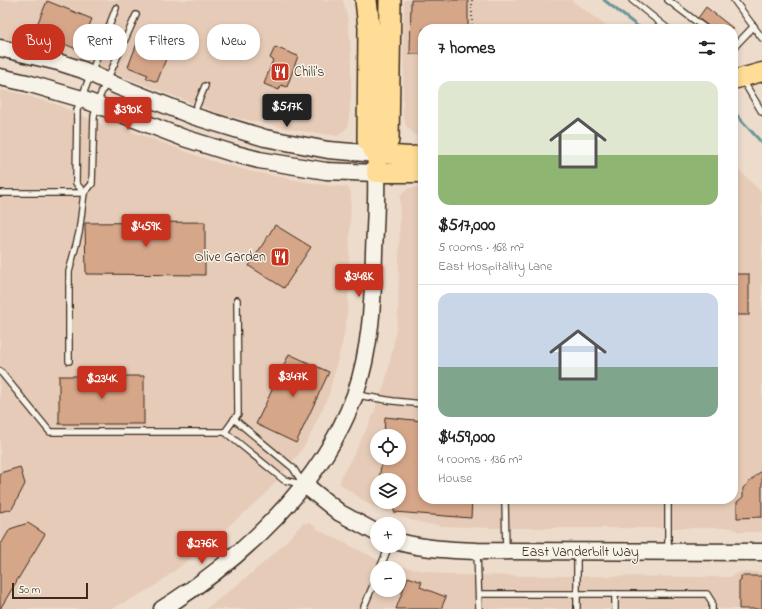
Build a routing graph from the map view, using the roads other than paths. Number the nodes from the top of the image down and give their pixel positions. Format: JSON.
{"nodes":[{"id":1,"x":366,"y":0,"type":"edge"},
{"id":2,"x":390,"y":0,"type":"edge"},
{"id":3,"x":632,"y":0,"type":"edge"},
{"id":4,"x":668,"y":0,"type":"edge"},
{"id":5,"x":734,"y":0,"type":"edge"},
{"id":6,"x":116,"y":8,"type":"dead end"},
{"id":7,"x":136,"y":15,"type":"dead end"},
{"id":8,"x":662,"y":24,"type":"edge"},
{"id":9,"x":699,"y":24,"type":"edge"},
{"id":10,"x":754,"y":26,"type":"junction"},
{"id":11,"x":762,"y":38,"type":"edge"},
{"id":12,"x":738,"y":43,"type":"edge"},
{"id":13,"x":0,"y":48,"type":"edge"},
{"id":14,"x":762,"y":72,"type":"edge"},
{"id":15,"x":91,"y":74,"type":"junction"},
{"id":16,"x":0,"y":77,"type":"edge"},
{"id":17,"x":738,"y":79,"type":"edge"},
{"id":18,"x":738,"y":80,"type":"edge"},
{"id":19,"x":106,"y":81,"type":"junction"},
{"id":20,"x":205,"y":86,"type":"dead end"},
{"id":21,"x":82,"y":99,"type":"junction"},
{"id":22,"x":97,"y":104,"type":"junction"},
{"id":23,"x":762,"y":112,"type":"edge"},
{"id":24,"x":193,"y":116,"type":"junction"},
{"id":25,"x":418,"y":155,"type":"edge"},
{"id":26,"x":377,"y":164,"type":"junction"},
{"id":27,"x":418,"y":172,"type":"edge"},
{"id":28,"x":84,"y":193,"type":"junction"},
{"id":29,"x":0,"y":194,"type":"edge"},
{"id":30,"x":237,"y":300,"type":"dead end"},
{"id":31,"x":69,"y":361,"type":"dead end"},
{"id":32,"x":0,"y":371,"type":"edge"},
{"id":33,"x":355,"y":395,"type":"junction"},
{"id":34,"x":418,"y":404,"type":"edge"},
{"id":35,"x":234,"y":419,"type":"junction"},
{"id":36,"x":225,"y":432,"type":"junction"},
{"id":37,"x":305,"y":485,"type":"junction"},
{"id":38,"x":506,"y":504,"type":"edge"},
{"id":39,"x":668,"y":504,"type":"edge"},
{"id":40,"x":370,"y":529,"type":"edge"},
{"id":41,"x":406,"y":544,"type":"edge"},
{"id":42,"x":477,"y":551,"type":"junction"},
{"id":43,"x":506,"y":551,"type":"junction"},
{"id":44,"x":578,"y":552,"type":"junction"},
{"id":45,"x":668,"y":552,"type":"junction"},
{"id":46,"x":762,"y":552,"type":"edge"},
{"id":47,"x":370,"y":592,"type":"edge"},
{"id":48,"x":479,"y":594,"type":"junction"},
{"id":49,"x":577,"y":594,"type":"junction"},
{"id":50,"x":615,"y":594,"type":"junction"},
{"id":51,"x":162,"y":609,"type":"edge"},
{"id":52,"x":363,"y":609,"type":"edge"},
{"id":53,"x":479,"y":609,"type":"edge"},
{"id":54,"x":577,"y":609,"type":"edge"},
{"id":55,"x":615,"y":609,"type":"edge"},
{"id":56,"x":712,"y":609,"type":"edge"}],
"edges":[{"from":1,"to":26,"type":"highway"},
{"from":2,"to":26,"type":"highway"},
{"from":3,"to":8,"type":"lane"},
{"from":4,"to":9,"type":"lane"},
{"from":5,"to":10,"type":"lane"},
{"from":6,"to":15,"type":"lane"},
{"from":7,"to":19,"type":"lane"},
{"from":10,"to":11,"type":"lane"},
{"from":10,"to":12,"type":"lane"},
{"from":13,"to":15,"type":"street"},
{"from":14,"to":17,"type":"main road"},
{"from":15,"to":19,"type":"street"},
{"from":15,"to":21,"type":"lane"},
{"from":16,"to":21,"type":"street"},
{"from":18,"to":23,"type":"lane"},
{"from":19,"to":22,"type":"lane"},
{"from":19,"to":24,"type":"street"},
{"from":20,"to":24,"type":"lane"},
{"from":21,"to":22,"type":"street"},
{"from":21,"to":28,"type":"lane"},
{"from":22,"to":26,"type":"street"},
{"from":22,"to":28,"type":"lane"},
{"from":24,"to":26,"type":"street"},
{"from":25,"to":26,"type":"main road"},
{"from":26,"to":27,"type":"main road"},
{"from":26,"to":33,"type":"street"},
{"from":28,"to":29,"type":"lane"},
{"from":28,"to":31,"type":"lane"},
{"from":30,"to":35,"type":"lane"},
{"from":32,"to":36,"type":"lane"},
{"from":33,"to":34,"type":"lane"},
{"from":33,"to":37,"type":"street"},
{"from":35,"to":36,"type":"lane"},
{"from":35,"to":37,"type":"lane"},
{"from":36,"to":37,"type":"lane"},
{"from":37,"to":40,"type":"street"},
{"from":37,"to":51,"type":"street"},
{"from":38,"to":43,"type":"lane"},
{"from":39,"to":45,"type":"lane"},
{"from":41,"to":42,"type":"street","name":"East Vanderbilt Way"},
{"from":42,"to":43,"type":"street","name":"East Vanderbilt Way"},
{"from":42,"to":48,"type":"lane"},
{"from":43,"to":44,"type":"street","name":"East Vanderbilt Way"},
{"from":44,"to":45,"type":"street","name":"East Vanderbilt Way"},
{"from":44,"to":49,"type":"lane"},
{"from":45,"to":46,"type":"street","name":"East Vanderbilt Way"},
{"from":47,"to":52,"type":"lane"},
{"from":48,"to":49,"type":"lane"},
{"from":48,"to":53,"type":"lane"},
{"from":49,"to":50,"type":"lane"},
{"from":49,"to":54,"type":"lane"},
{"from":50,"to":55,"type":"lane"},
{"from":50,"to":56,"type":"lane"}]}
